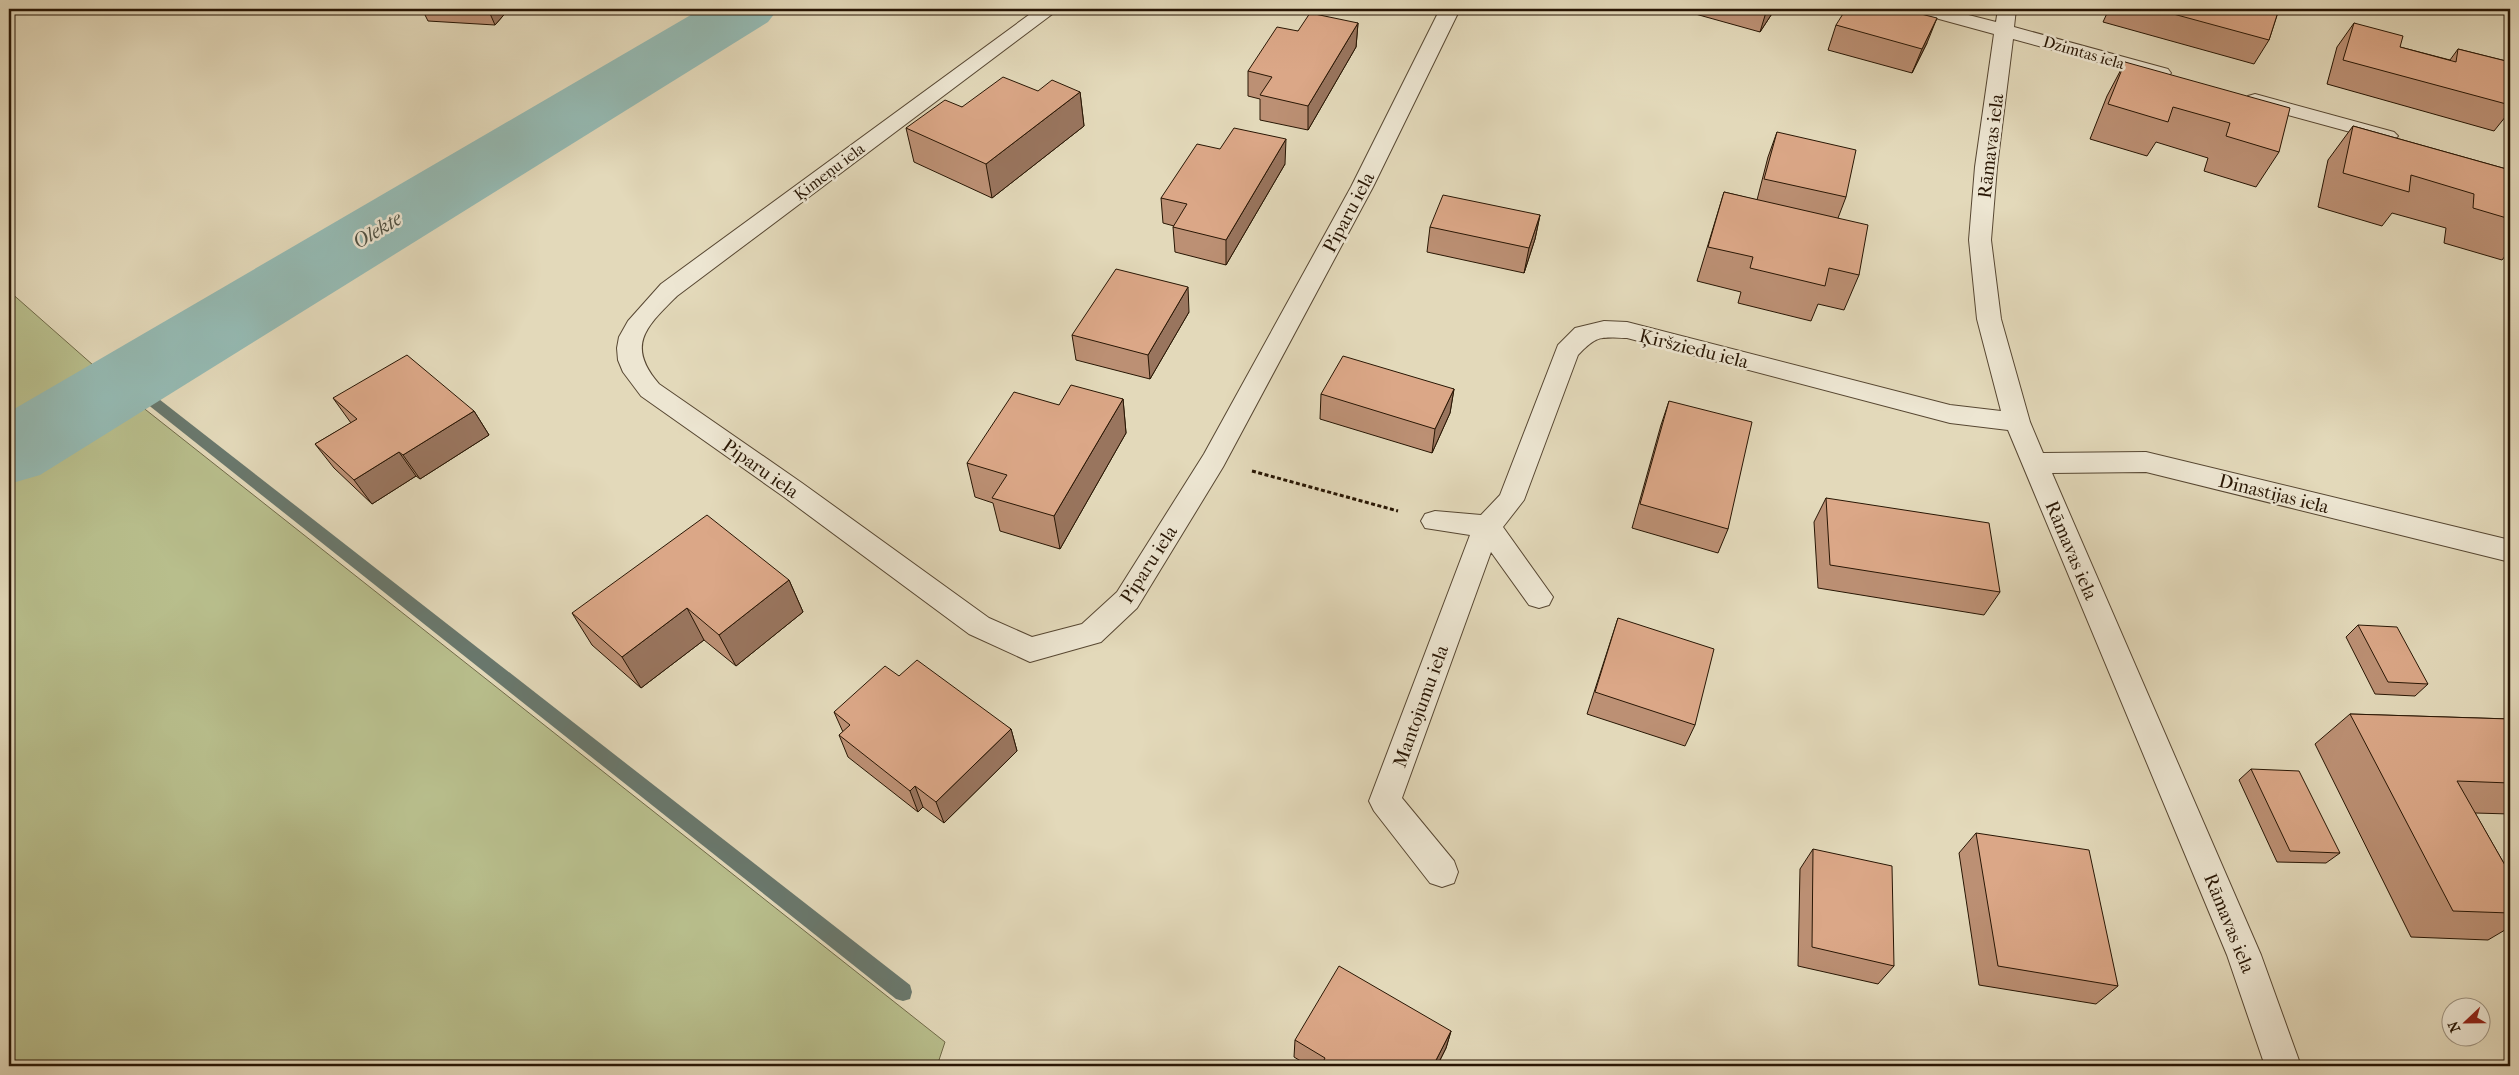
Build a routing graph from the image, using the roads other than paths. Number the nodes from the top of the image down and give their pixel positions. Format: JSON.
{"nodes":[{"id":1,"x":1049,"y":9,"type":"edge"},
{"id":2,"x":1450,"y":9,"type":"edge"},
{"id":3,"x":1924,"y":9,"type":"edge"},
{"id":4,"x":2005,"y":19,"type":"edge"},
{"id":5,"x":2180,"y":79,"type":"edge"},
{"id":6,"x":2237,"y":95,"type":"edge"},
{"id":7,"x":2408,"y":142,"type":"edge"},
{"id":8,"x":628,"y":349,"type":"joint"},
{"id":9,"x":2018,"y":422,"type":"junction"},
{"id":10,"x":2035,"y":463,"type":"junction"},
{"id":11,"x":1434,"y":521,"type":"road end"},
{"id":12,"x":1487,"y":526,"type":"junction"},
{"id":13,"x":2510,"y":551,"type":"edge"},
{"id":14,"x":1539,"y":597,"type":"dead end"},
{"id":15,"x":1442,"y":872,"type":"dead end"},
{"id":16,"x":2284,"y":1066,"type":"edge"}],
"edges":[{"from":1,"to":8,"type":"street","name":"Ķimeņu iela"},
{"from":2,"to":8,"type":"street","name":"Piparu iela"},
{"from":3,"to":4,"type":"street"},
{"from":4,"to":5,"type":"street","name":"Dzimtas iela"},
{"from":4,"to":9,"type":"street","name":"Rāmavas iela"},
{"from":6,"to":7,"type":"street"},
{"from":9,"to":10,"type":"street","name":"Rāmavas iela"},
{"from":9,"to":12,"type":"street","name":"Ķiršziedu iela"},
{"from":10,"to":13,"type":"street","name":"Dinastijas iela"},
{"from":10,"to":16,"type":"street","name":"Rāmavas iela"},
{"from":11,"to":12,"type":"street"},
{"from":12,"to":14,"type":"street"},
{"from":12,"to":15,"type":"street","name":"Mantojumu iela"}]}
